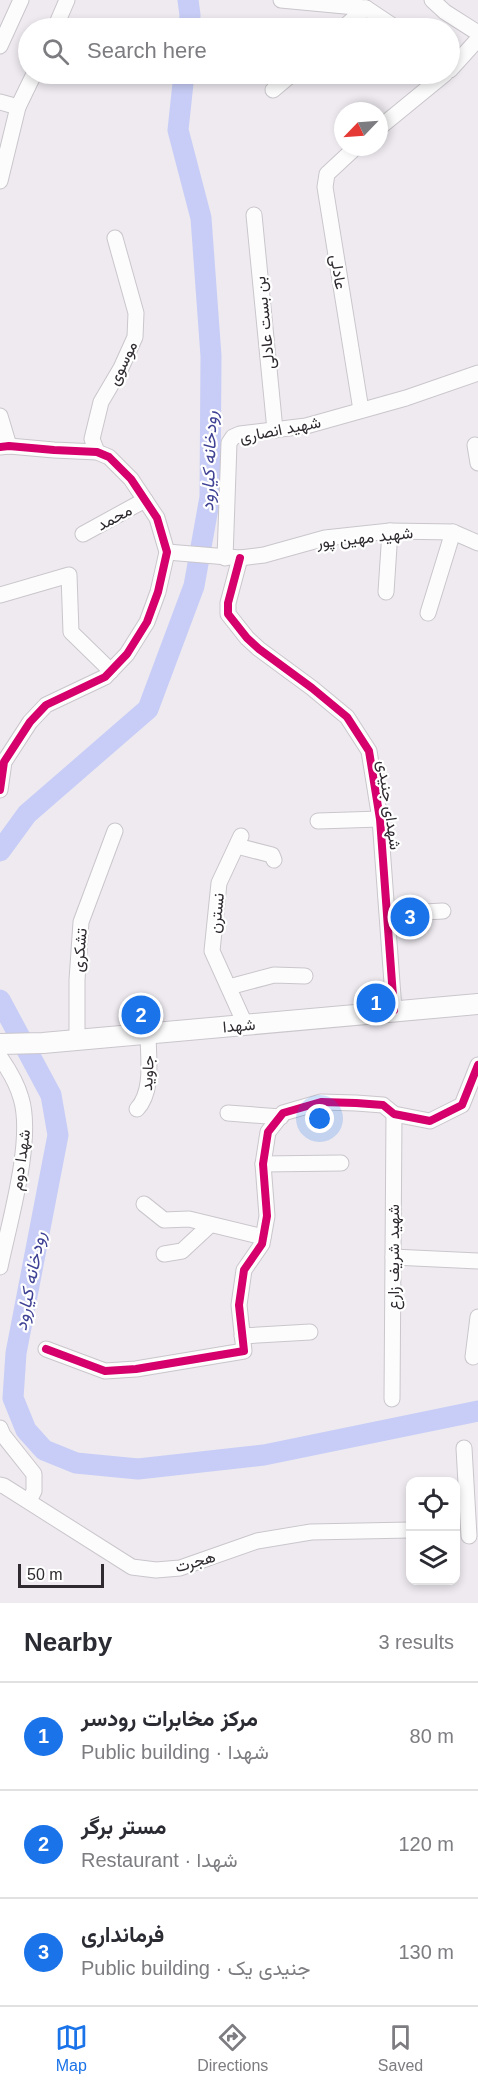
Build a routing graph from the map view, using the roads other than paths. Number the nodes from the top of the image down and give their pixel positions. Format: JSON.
{"nodes":[{"id":1,"x":21,"y":0,"type":"edge"},
{"id":2,"x":67,"y":0,"type":"edge"},
{"id":3,"x":281,"y":0,"type":"edge"},
{"id":4,"x":432,"y":0,"type":"edge"},
{"id":5,"x":366,"y":8,"type":"junction"},
{"id":6,"x":59,"y":18,"type":"edge"},
{"id":7,"x":354,"y":18,"type":"edge"},
{"id":8,"x":381,"y":18,"type":"edge"},
{"id":9,"x":454,"y":18,"type":"edge"},
{"id":10,"x":460,"y":22,"type":"edge"},
{"id":11,"x":478,"y":33,"type":"edge"},
{"id":12,"x":478,"y":39,"type":"edge"},
{"id":13,"x":0,"y":46,"type":"edge"},
{"id":14,"x":460,"y":58,"type":"edge"},
{"id":15,"x":29,"y":84,"type":"edge"},
{"id":16,"x":280,"y":84,"type":"edge"},
{"id":17,"x":432,"y":84,"type":"edge"},
{"id":18,"x":273,"y":90,"type":"dead end"},
{"id":19,"x":0,"y":102,"type":"edge"},
{"id":20,"x":18,"y":106,"type":"junction"},
{"id":21,"x":388,"y":121,"type":"edge"},
{"id":22,"x":346,"y":156,"type":"edge"},
{"id":23,"x":0,"y":181,"type":"edge"},
{"id":24,"x":254,"y":215,"type":"dead end"},
{"id":25,"x":116,"y":238,"type":"dead end"},
{"id":26,"x":478,"y":373,"type":"edge"},
{"id":27,"x":361,"y":410,"type":"junction"},
{"id":28,"x":0,"y":416,"type":"edge"},
{"id":29,"x":275,"y":430,"type":"junction"},
{"id":30,"x":475,"y":445,"type":"dead end"},
{"id":31,"x":5,"y":446,"type":"edge"},
{"id":32,"x":98,"y":452,"type":"junction"},
{"id":33,"x":478,"y":463,"type":"edge"},
{"id":34,"x":145,"y":500,"type":"junction"},
{"id":35,"x":390,"y":531,"type":"junction"},
{"id":36,"x":453,"y":532,"type":"junction"},
{"id":37,"x":83,"y":534,"type":"dead end"},
{"id":38,"x":478,"y":542,"type":"edge"},
{"id":39,"x":167,"y":552,"type":"junction"},
{"id":40,"x":227,"y":558,"type":"junction"},
{"id":41,"x":386,"y":592,"type":"dead end"},
{"id":42,"x":0,"y":595,"type":"edge"},
{"id":43,"x":428,"y":613,"type":"dead end"},
{"id":44,"x":111,"y":671,"type":"junction"},
{"id":45,"x":2,"y":762,"type":"edge"},
{"id":46,"x":0,"y":790,"type":"edge"},
{"id":47,"x":380,"y":819,"type":"junction"},
{"id":48,"x":318,"y":821,"type":"dead end"},
{"id":49,"x":115,"y":831,"type":"dead end"},
{"id":50,"x":274,"y":860,"type":"dead end"},
{"id":51,"x":443,"y":911,"type":"dead end"},
{"id":52,"x":388,"y":914,"type":"junction"},
{"id":53,"x":305,"y":976,"type":"dead end"},
{"id":54,"x":229,"y":987,"type":"junction"},
{"id":55,"x":478,"y":1004,"type":"edge"},
{"id":56,"x":394,"y":1010,"type":"junction"},
{"id":57,"x":245,"y":1024,"type":"junction"},
{"id":58,"x":148,"y":1033,"type":"junction"},
{"id":59,"x":77,"y":1040,"type":"junction"},
{"id":60,"x":0,"y":1044,"type":"edge"},
{"id":61,"x":0,"y":1057,"type":"edge"},
{"id":62,"x":478,"y":1065,"type":"edge"},
{"id":63,"x":137,"y":1109,"type":"dead end"},
{"id":64,"x":228,"y":1113,"type":"dead end"},
{"id":65,"x":394,"y":1114,"type":"junction"},
{"id":66,"x":280,"y":1117,"type":"junction"},
{"id":67,"x":341,"y":1163,"type":"dead end"},
{"id":68,"x":263,"y":1164,"type":"junction"},
{"id":69,"x":144,"y":1204,"type":"dead end"},
{"id":70,"x":210,"y":1225,"type":"junction"},
{"id":71,"x":263,"y":1237,"type":"junction"},
{"id":72,"x":164,"y":1254,"type":"dead end"},
{"id":73,"x":393,"y":1257,"type":"junction"},
{"id":74,"x":478,"y":1261,"type":"edge"},
{"id":75,"x":0,"y":1267,"type":"edge"},
{"id":76,"x":478,"y":1317,"type":"edge"},
{"id":77,"x":310,"y":1332,"type":"dead end"},
{"id":78,"x":243,"y":1344,"type":"junction"},
{"id":79,"x":46,"y":1349,"type":"dead end"},
{"id":80,"x":473,"y":1357,"type":"dead end"},
{"id":81,"x":392,"y":1399,"type":"dead end"},
{"id":82,"x":0,"y":1428,"type":"edge"},
{"id":83,"x":464,"y":1448,"type":"dead end"},
{"id":84,"x":0,"y":1485,"type":"edge"},
{"id":85,"x":29,"y":1501,"type":"junction"},
{"id":86,"x":406,"y":1530,"type":"edge"},
{"id":87,"x":468,"y":1535,"type":"edge"}],
"edges":[{"from":1,"to":13,"type":"street"},
{"from":2,"to":6,"type":"street"},
{"from":3,"to":5,"type":"street"},
{"from":4,"to":9,"type":"street"},
{"from":5,"to":7,"type":"street"},
{"from":5,"to":8,"type":"street"},
{"from":10,"to":11,"type":"street"},
{"from":12,"to":14,"type":"street"},
{"from":15,"to":20,"type":"street"},
{"from":16,"to":18,"type":"street"},
{"from":17,"to":21,"type":"street"},
{"from":19,"to":20,"type":"street"},
{"from":20,"to":23,"type":"street"},
{"from":22,"to":27,"type":"street","name":"عادلی"},
{"from":24,"to":29,"type":"street","name":"بن بست عادلی"},
{"from":25,"to":32,"type":"street","name":"موسوی"},
{"from":26,"to":27,"type":"street","name":"شهید انصاری"},
{"from":27,"to":29,"type":"street","name":"شهید انصاری"},
{"from":28,"to":31,"type":"street"},
{"from":29,"to":40,"type":"street","name":"شهید انصاری"},
{"from":30,"to":33,"type":"street"},
{"from":31,"to":32,"type":"street"},
{"from":32,"to":34,"type":"street"},
{"from":34,"to":37,"type":"street","name":"محمد"},
{"from":34,"to":39,"type":"street"},
{"from":35,"to":36,"type":"street","name":"شهید مهین پور"},
{"from":35,"to":40,"type":"street","name":"شهید مهین پور"},
{"from":35,"to":41,"type":"street"},
{"from":36,"to":38,"type":"street","name":"شهید مهین پور"},
{"from":36,"to":43,"type":"street"},
{"from":39,"to":40,"type":"street","name":"شهید مهین پور"},
{"from":39,"to":44,"type":"street"},
{"from":40,"to":47,"type":"street","name":"شهدای جنیدی"},
{"from":42,"to":44,"type":"street"},
{"from":44,"to":45,"type":"street"},
{"from":45,"to":46,"type":"street"},
{"from":47,"to":48,"type":"street"},
{"from":47,"to":52,"type":"street","name":"شهدای جنیدی"},
{"from":49,"to":59,"type":"street","name":"تشکری"},
{"from":50,"to":54,"type":"street","name":"نسترن"},
{"from":51,"to":52,"type":"street"},
{"from":52,"to":56,"type":"street","name":"شهدای جنیدی"},
{"from":53,"to":54,"type":"street"},
{"from":54,"to":57,"type":"street","name":"نسترن"},
{"from":55,"to":56,"type":"main road","name":"شهدا"},
{"from":56,"to":57,"type":"main road","name":"شهدا"},
{"from":57,"to":58,"type":"main road","name":"شهدا"},
{"from":58,"to":59,"type":"main road","name":"شهدا"},
{"from":58,"to":63,"type":"street","name":"جاوید"},
{"from":59,"to":60,"type":"main road","name":"شهدا"},
{"from":61,"to":75,"type":"street","name":"شهدا دوم"},
{"from":62,"to":65,"type":"street"},
{"from":64,"to":66,"type":"street"},
{"from":65,"to":66,"type":"street"},
{"from":65,"to":73,"type":"street","name":"شهید شریف زارع"},
{"from":66,"to":68,"type":"street"},
{"from":67,"to":68,"type":"street"},
{"from":68,"to":71,"type":"street"},
{"from":69,"to":70,"type":"street"},
{"from":70,"to":71,"type":"street"},
{"from":70,"to":72,"type":"street"},
{"from":71,"to":78,"type":"street"},
{"from":73,"to":74,"type":"street"},
{"from":73,"to":81,"type":"street","name":"شهید شریف زارع"},
{"from":76,"to":80,"type":"street"},
{"from":77,"to":78,"type":"street"},
{"from":78,"to":79,"type":"street"},
{"from":82,"to":85,"type":"street"},
{"from":83,"to":87,"type":"street"},
{"from":84,"to":85,"type":"street","name":"هجرت"},
{"from":85,"to":86,"type":"street","name":"هجرت"}]}
